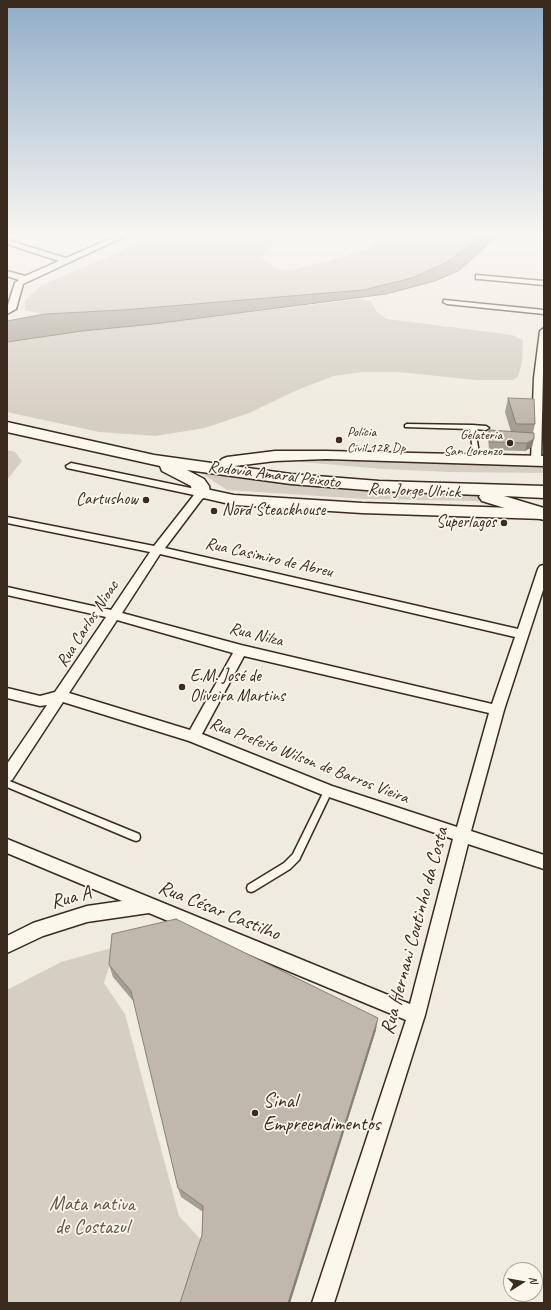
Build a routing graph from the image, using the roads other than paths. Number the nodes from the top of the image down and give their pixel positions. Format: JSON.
{"nodes":[{"id":1,"x":15,"y":297,"type":"edge"},
{"id":2,"x":447,"y":302,"type":"dead end"},
{"id":3,"x":7,"y":312,"type":"edge"},
{"id":4,"x":544,"y":313,"type":"edge"},
{"id":5,"x":544,"y":331,"type":"edge"},
{"id":6,"x":7,"y":420,"type":"edge"},
{"id":7,"x":407,"y":426,"type":"dead end"},
{"id":8,"x":7,"y":427,"type":"edge"},
{"id":9,"x":472,"y":427,"type":"junction"},
{"id":10,"x":486,"y":428,"type":"dead end"},
{"id":11,"x":116,"y":452,"type":"junction"},
{"id":12,"x":477,"y":459,"type":"junction"},
{"id":13,"x":540,"y":461,"type":"edge"},
{"id":14,"x":287,"y":463,"type":"junction"},
{"id":15,"x":71,"y":466,"type":"dead end"},
{"id":16,"x":544,"y":482,"type":"edge"},
{"id":17,"x":468,"y":490,"type":"junction"},
{"id":18,"x":201,"y":492,"type":"junction"},
{"id":19,"x":544,"y":492,"type":"edge"},
{"id":20,"x":544,"y":514,"type":"edge"},
{"id":21,"x":7,"y":520,"type":"edge"},
{"id":22,"x":156,"y":550,"type":"junction"},
{"id":23,"x":544,"y":569,"type":"edge"},
{"id":24,"x":7,"y":591,"type":"edge"},
{"id":25,"x":539,"y":600,"type":"edge"},
{"id":26,"x":114,"y":615,"type":"junction"},
{"id":27,"x":522,"y":634,"type":"junction"},
{"id":28,"x":240,"y":650,"type":"junction"},
{"id":29,"x":7,"y":694,"type":"edge"},
{"id":30,"x":61,"y":696,"type":"junction"},
{"id":31,"x":497,"y":710,"type":"junction"},
{"id":32,"x":194,"y":736,"type":"junction"},
{"id":33,"x":7,"y":776,"type":"edge"},
{"id":34,"x":7,"y":783,"type":"edge"},
{"id":35,"x":328,"y":791,"type":"junction"},
{"id":36,"x":462,"y":835,"type":"junction"},
{"id":37,"x":136,"y":837,"type":"dead end"},
{"id":38,"x":7,"y":846,"type":"edge"},
{"id":39,"x":544,"y":862,"type":"edge"},
{"id":40,"x":251,"y":888,"type":"dead end"},
{"id":41,"x":150,"y":905,"type":"junction"},
{"id":42,"x":7,"y":945,"type":"edge"},
{"id":43,"x":416,"y":1015,"type":"junction"},
{"id":44,"x":323,"y":1303,"type":"edge"}],
"edges":[{"from":1,"to":3,"type":"street"},
{"from":2,"to":4,"type":"street"},
{"from":5,"to":13,"type":"street"},
{"from":6,"to":14,"type":"highway","name":"Rodovia Amaral Peixoto"},
{"from":7,"to":9,"type":"lane"},
{"from":8,"to":11,"type":"highway","name":"Rodovia Amaral Peixoto"},
{"from":9,"to":10,"type":"lane"},
{"from":9,"to":12,"type":"lane"},
{"from":11,"to":17,"type":"highway","name":"Rodovia Amaral Peixoto"},
{"from":11,"to":18,"type":"highway"},
{"from":12,"to":13,"type":"main road"},
{"from":12,"to":14,"type":"main road"},
{"from":14,"to":16,"type":"highway","name":"Rodovia Amaral Peixoto"},
{"from":15,"to":18,"type":"street","name":"Rua Jorge Ulrick"},
{"from":17,"to":19,"type":"highway","name":"Rodovia Amaral Peixoto"},
{"from":17,"to":20,"type":"highway"},
{"from":18,"to":20,"type":"main road","name":"Rua Jorge Ulrick"},
{"from":18,"to":22,"type":"street","name":"Rua Carlos Nioac"},
{"from":21,"to":22,"type":"street","name":"Rua Casimiro de Abreu"},
{"from":22,"to":26,"type":"street","name":"Rua Carlos Nioac"},
{"from":22,"to":27,"type":"street","name":"Rua Casimiro de Abreu"},
{"from":23,"to":25,"type":"street","name":"Rua Hernani Coutinho da Costa"},
{"from":24,"to":26,"type":"street","name":"Rua Nilza"},
{"from":25,"to":27,"type":"street","name":"Rua Hernani Coutinho da Costa"},
{"from":26,"to":28,"type":"street","name":"Rua Nilza"},
{"from":26,"to":30,"type":"street","name":"Rua Carlos Nioac"},
{"from":27,"to":31,"type":"street","name":"Rua Hernani Coutinho da Costa"},
{"from":28,"to":31,"type":"street","name":"Rua Nilza"},
{"from":28,"to":32,"type":"street"},
{"from":29,"to":30,"type":"street"},
{"from":30,"to":32,"type":"street","name":"Rua Prefeito Wilson de Barros Vieira"},
{"from":30,"to":33,"type":"street","name":"Rua Carlos Nioac"},
{"from":31,"to":36,"type":"street","name":"Rua Hernani Coutinho da Costa"},
{"from":32,"to":35,"type":"street","name":"Rua Prefeito Wilson de Barros Vieira"},
{"from":34,"to":37,"type":"lane"},
{"from":35,"to":36,"type":"street","name":"Rua Prefeito Wilson de Barros Vieira"},
{"from":35,"to":40,"type":"lane"},
{"from":36,"to":39,"type":"street","name":"Rua Prefeito Wilson de Barros Vieira"},
{"from":36,"to":43,"type":"street","name":"Rua Hernani Coutinho da Costa"},
{"from":38,"to":41,"type":"street","name":"Rua César Castilho"},
{"from":41,"to":42,"type":"street","name":"Rua A"},
{"from":41,"to":43,"type":"street","name":"Rua César Castilho"},
{"from":43,"to":44,"type":"street","name":"Rua Hernani Coutinho da Costa"}]}
